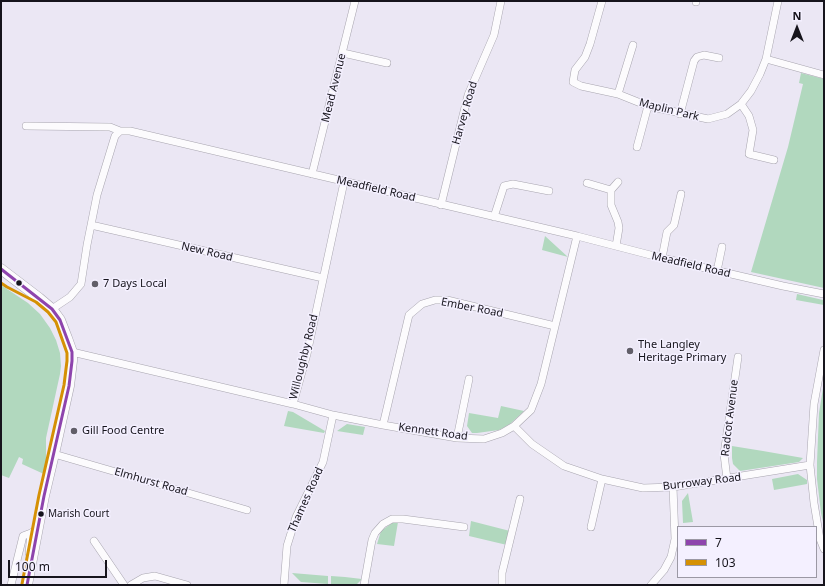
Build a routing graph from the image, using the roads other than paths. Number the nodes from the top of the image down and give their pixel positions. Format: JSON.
{"nodes":[{"id":1,"x":355,"y":1,"type":"edge"},
{"id":2,"x":501,"y":1,"type":"edge"},
{"id":3,"x":602,"y":1,"type":"edge"},
{"id":4,"x":778,"y":1,"type":"edge"},
{"id":5,"x":633,"y":45,"type":"dead end"},
{"id":6,"x":343,"y":53,"type":"junction"},
{"id":7,"x":718,"y":58,"type":"dead end"},
{"id":8,"x":766,"y":59,"type":"junction"},
{"id":9,"x":388,"y":63,"type":"dead end"},
{"id":10,"x":824,"y":74,"type":"edge"},
{"id":11,"x":618,"y":94,"type":"junction"},
{"id":12,"x":741,"y":104,"type":"junction"},
{"id":13,"x":648,"y":106,"type":"junction"},
{"id":14,"x":680,"y":114,"type":"junction"},
{"id":15,"x":26,"y":126,"type":"dead end"},
{"id":16,"x":120,"y":131,"type":"junction"},
{"id":17,"x":637,"y":147,"type":"dead end"},
{"id":18,"x":774,"y":160,"type":"dead end"},
{"id":19,"x":312,"y":174,"type":"junction"},
{"id":20,"x":344,"y":182,"type":"junction"},
{"id":21,"x":618,"y":182,"type":"dead end"},
{"id":22,"x":587,"y":183,"type":"dead end"},
{"id":23,"x":611,"y":190,"type":"junction"},
{"id":24,"x":549,"y":191,"type":"dead end"},
{"id":25,"x":681,"y":194,"type":"dead end"},
{"id":26,"x":441,"y":205,"type":"junction"},
{"id":27,"x":494,"y":217,"type":"junction"},
{"id":28,"x":90,"y":225,"type":"junction"},
{"id":29,"x":577,"y":236,"type":"junction"},
{"id":30,"x":616,"y":246,"type":"junction"},
{"id":31,"x":722,"y":247,"type":"dead end"},
{"id":32,"x":662,"y":258,"type":"junction"},
{"id":33,"x":1,"y":269,"type":"edge"},
{"id":34,"x":717,"y":271,"type":"junction"},
{"id":35,"x":1,"y":277,"type":"edge"},
{"id":36,"x":323,"y":278,"type":"junction"},
{"id":37,"x":824,"y":294,"type":"edge"},
{"id":38,"x":39,"y":298,"type":"junction"},
{"id":39,"x":52,"y":309,"type":"junction"},
{"id":40,"x":555,"y":326,"type":"junction"},
{"id":41,"x":824,"y":350,"type":"edge"},
{"id":42,"x":72,"y":352,"type":"junction"},
{"id":43,"x":738,"y":357,"type":"dead end"},
{"id":44,"x":469,"y":379,"type":"dead end"},
{"id":45,"x":293,"y":404,"type":"junction"},
{"id":46,"x":333,"y":415,"type":"junction"},
{"id":47,"x":384,"y":425,"type":"junction"},
{"id":48,"x":514,"y":426,"type":"junction"},
{"id":49,"x":457,"y":438,"type":"junction"},
{"id":50,"x":54,"y":454,"type":"junction"},
{"id":51,"x":810,"y":465,"type":"junction"},
{"id":52,"x":602,"y":479,"type":"junction"},
{"id":53,"x":727,"y":479,"type":"junction"},
{"id":54,"x":673,"y":487,"type":"junction"},
{"id":55,"x":520,"y":499,"type":"dead end"},
{"id":56,"x":247,"y":510,"type":"dead end"},
{"id":57,"x":464,"y":527,"type":"dead end"},
{"id":58,"x":592,"y":527,"type":"dead end"},
{"id":59,"x":34,"y":531,"type":"junction"},
{"id":60,"x":94,"y":541,"type":"dead end"},
{"id":61,"x":824,"y":549,"type":"edge"},
{"id":62,"x":674,"y":558,"type":"edge"},
{"id":63,"x":169,"y":582,"type":"edge"},
{"id":64,"x":11,"y":585,"type":"edge"},
{"id":65,"x":27,"y":585,"type":"edge"},
{"id":66,"x":124,"y":585,"type":"edge"},
{"id":67,"x":130,"y":585,"type":"edge"},
{"id":68,"x":187,"y":585,"type":"edge"},
{"id":69,"x":285,"y":585,"type":"edge"},
{"id":70,"x":364,"y":585,"type":"edge"},
{"id":71,"x":502,"y":585,"type":"edge"},
{"id":72,"x":651,"y":585,"type":"edge"}],
"edges":[{"from":1,"to":6,"type":"street","name":"Mead Avenue"},
{"from":2,"to":26,"type":"street","name":"Harvey Road"},
{"from":3,"to":11,"type":"street","name":"Maplin Park"},
{"from":4,"to":8,"type":"street","name":"Maplin Park"},
{"from":5,"to":11,"type":"street"},
{"from":6,"to":9,"type":"street"},
{"from":6,"to":19,"type":"street","name":"Mead Avenue"},
{"from":7,"to":14,"type":"street"},
{"from":8,"to":10,"type":"street"},
{"from":8,"to":12,"type":"street","name":"Maplin Park"},
{"from":11,"to":13,"type":"street","name":"Maplin Park"},
{"from":12,"to":14,"type":"street","name":"Maplin Park"},
{"from":12,"to":18,"type":"street"},
{"from":13,"to":14,"type":"street","name":"Maplin Park"},
{"from":13,"to":17,"type":"street"},
{"from":15,"to":16,"type":"street","name":"Meadfield Road"},
{"from":16,"to":19,"type":"street","name":"Meadfield Road"},
{"from":16,"to":28,"type":"street"},
{"from":19,"to":20,"type":"street","name":"Meadfield Road"},
{"from":20,"to":26,"type":"street","name":"Meadfield Road"},
{"from":20,"to":36,"type":"street","name":"Willoughby Road"},
{"from":21,"to":23,"type":"street"},
{"from":22,"to":23,"type":"street"},
{"from":23,"to":30,"type":"street"},
{"from":24,"to":27,"type":"street"},
{"from":25,"to":32,"type":"street"},
{"from":26,"to":27,"type":"street","name":"Meadfield Road"},
{"from":27,"to":29,"type":"street","name":"Meadfield Road"},
{"from":28,"to":36,"type":"street","name":"New Road"},
{"from":28,"to":39,"type":"street"},
{"from":29,"to":30,"type":"street","name":"Meadfield Road"},
{"from":29,"to":40,"type":"street","name":"Kennett Road"},
{"from":30,"to":32,"type":"street","name":"Meadfield Road"},
{"from":31,"to":34,"type":"street"},
{"from":32,"to":34,"type":"street","name":"Meadfield Road"},
{"from":33,"to":38,"type":"main road"},
{"from":34,"to":37,"type":"street","name":"Meadfield Road"},
{"from":35,"to":38,"type":"main road"},
{"from":36,"to":45,"type":"street","name":"Willoughby Road"},
{"from":38,"to":39,"type":"main road"},
{"from":39,"to":42,"type":"main road"},
{"from":40,"to":47,"type":"street","name":"Ember Road"},
{"from":40,"to":48,"type":"street","name":"Kennett Road"},
{"from":41,"to":51,"type":"street"},
{"from":42,"to":45,"type":"street","name":"Willoughby Road"},
{"from":42,"to":50,"type":"main road"},
{"from":43,"to":53,"type":"street","name":"Radcot Avenue"},
{"from":44,"to":49,"type":"street"},
{"from":45,"to":46,"type":"street","name":"Kennett Road"},
{"from":46,"to":47,"type":"street","name":"Kennett Road"},
{"from":46,"to":69,"type":"street","name":"Thames Road"},
{"from":47,"to":49,"type":"street","name":"Kennett Road"},
{"from":48,"to":49,"type":"street","name":"Kennett Road"},
{"from":48,"to":52,"type":"street","name":"Burroway Road"},
{"from":50,"to":56,"type":"street","name":"Elmhurst Road"},
{"from":50,"to":59,"type":"main road"},
{"from":51,"to":53,"type":"street","name":"Burroway Road"},
{"from":51,"to":61,"type":"street"},
{"from":52,"to":54,"type":"street","name":"Burroway Road"},
{"from":52,"to":58,"type":"street"},
{"from":53,"to":54,"type":"street","name":"Burroway Road"},
{"from":54,"to":62,"type":"street"},
{"from":55,"to":71,"type":"street"},
{"from":57,"to":70,"type":"street"},
{"from":59,"to":64,"type":"street"},
{"from":59,"to":65,"type":"main road"},
{"from":60,"to":66,"type":"street"},
{"from":62,"to":72,"type":"street"},
{"from":63,"to":67,"type":"street"},
{"from":63,"to":68,"type":"street"}]}
